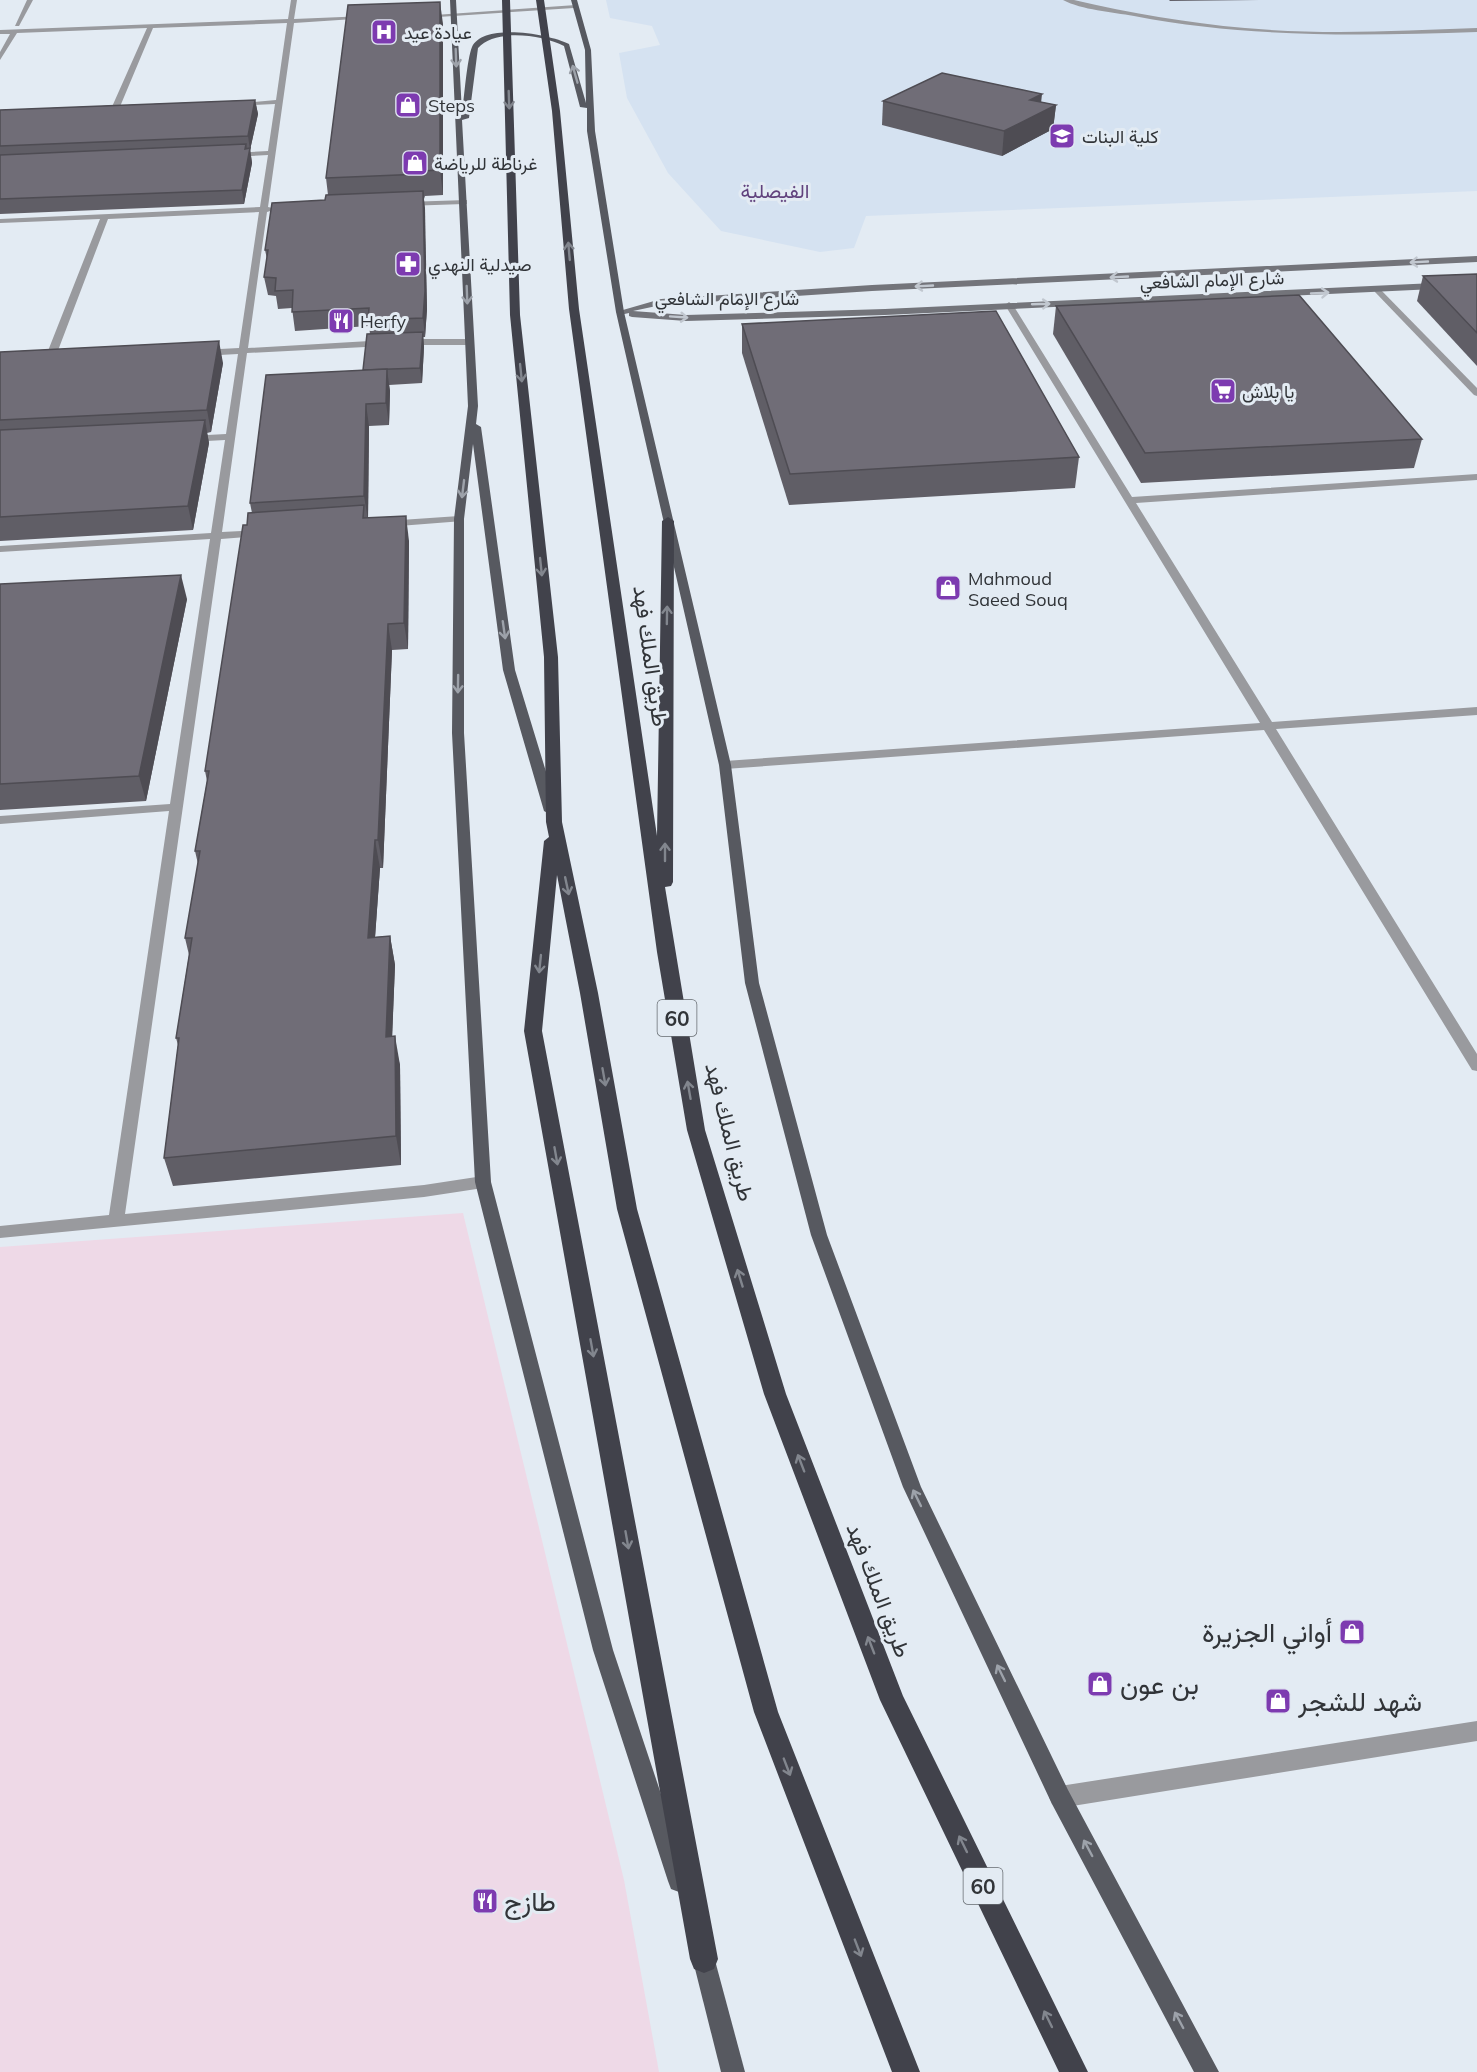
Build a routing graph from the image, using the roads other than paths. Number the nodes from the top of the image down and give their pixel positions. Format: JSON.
{"nodes":[{"id":1,"x":30,"y":0,"type":"edge"},
{"id":2,"x":294,"y":0,"type":"edge"},
{"id":3,"x":506,"y":0,"type":"edge"},
{"id":4,"x":540,"y":0,"type":"edge"},
{"id":5,"x":1066,"y":0,"type":"edge"},
{"id":6,"x":1104,"y":1,"type":"edge"},
{"id":7,"x":574,"y":3,"type":"edge"},
{"id":8,"x":1094,"y":6,"type":"junction"},
{"id":9,"x":453,"y":8,"type":"edge"},
{"id":10,"x":419,"y":13,"type":"edge"},
{"id":11,"x":372,"y":15,"type":"edge"},
{"id":12,"x":291,"y":18,"type":"junction"},
{"id":13,"x":1477,"y":22,"type":"edge"},
{"id":14,"x":0,"y":26,"type":"edge"},
{"id":15,"x":1363,"y":26,"type":"junction"},
{"id":16,"x":151,"y":27,"type":"junction"},
{"id":17,"x":15,"y":28,"type":"junction"},
{"id":18,"x":1477,"y":30,"type":"edge"},
{"id":19,"x":0,"y":32,"type":"edge"},
{"id":20,"x":1371,"y":33,"type":"junction"},
{"id":21,"x":0,"y":58,"type":"edge"},
{"id":22,"x":280,"y":102,"type":"junction"},
{"id":23,"x":233,"y":104,"type":"edge"},
{"id":24,"x":115,"y":109,"type":"junction"},
{"id":25,"x":127,"y":109,"type":"edge"},
{"id":26,"x":104,"y":110,"type":"edge"},
{"id":27,"x":591,"y":130,"type":"junction"},
{"id":28,"x":272,"y":153,"type":"junction"},
{"id":29,"x":460,"y":154,"type":"junction"},
{"id":30,"x":224,"y":155,"type":"edge"},
{"id":31,"x":464,"y":202,"type":"junction"},
{"id":32,"x":393,"y":205,"type":"edge"},
{"id":33,"x":287,"y":208,"type":"edge"},
{"id":34,"x":263,"y":209,"type":"junction"},
{"id":35,"x":105,"y":217,"type":"junction"},
{"id":36,"x":0,"y":221,"type":"edge"},
{"id":37,"x":1477,"y":259,"type":"edge"},
{"id":38,"x":1477,"y":284,"type":"edge"},
{"id":39,"x":1378,"y":290,"type":"junction"},
{"id":40,"x":878,"y":300,"type":"junction"},
{"id":41,"x":1010,"y":305,"type":"junction"},
{"id":42,"x":620,"y":312,"type":"junction"},
{"id":43,"x":468,"y":342,"type":"junction"},
{"id":44,"x":243,"y":351,"type":"junction"},
{"id":45,"x":186,"y":354,"type":"edge"},
{"id":46,"x":60,"y":360,"type":"edge"},
{"id":47,"x":1477,"y":393,"type":"edge"},
{"id":48,"x":473,"y":406,"type":"junction"},
{"id":49,"x":230,"y":436,"type":"junction"},
{"id":50,"x":173,"y":440,"type":"edge"},
{"id":51,"x":1477,"y":477,"type":"edge"},
{"id":52,"x":1131,"y":500,"type":"junction"},
{"id":53,"x":459,"y":519,"type":"junction"},
{"id":54,"x":668,"y":521,"type":"junction"},
{"id":55,"x":378,"y":525,"type":"edge"},
{"id":56,"x":274,"y":532,"type":"edge"},
{"id":57,"x":216,"y":536,"type":"junction"},
{"id":58,"x":0,"y":549,"type":"edge"},
{"id":59,"x":1477,"y":711,"type":"edge"},
{"id":60,"x":1270,"y":727,"type":"junction"},
{"id":61,"x":725,"y":765,"type":"junction"},
{"id":62,"x":176,"y":807,"type":"junction"},
{"id":63,"x":0,"y":820,"type":"edge"},
{"id":64,"x":554,"y":822,"type":"junction"},
{"id":65,"x":666,"y":952,"type":"junction"},
{"id":66,"x":1477,"y":1066,"type":"edge"},
{"id":67,"x":483,"y":1182,"type":"junction"},
{"id":68,"x":116,"y":1221,"type":"junction"},
{"id":69,"x":0,"y":1232,"type":"edge"},
{"id":70,"x":1477,"y":1731,"type":"edge"},
{"id":71,"x":1060,"y":1797,"type":"junction"},
{"id":72,"x":704,"y":1959,"type":"junction"},
{"id":73,"x":733,"y":2072,"type":"edge"},
{"id":74,"x":906,"y":2072,"type":"edge"},
{"id":75,"x":1074,"y":2072,"type":"edge"},
{"id":76,"x":1206,"y":2072,"type":"edge"}],
"edges":[{"from":1,"to":17,"type":"street"},
{"from":2,"to":12,"type":"street"},
{"from":3,"to":64,"type":"highway","one_way":true},
{"from":65,"to":4,"type":"highway","name":"طريق الملك فهد","number":"60","one_way":true},
{"from":5,"to":8,"type":"street"},
{"from":6,"to":8,"type":"street"},
{"from":6,"to":15,"type":"street"},
{"from":7,"to":9,"type":"street"},
{"from":7,"to":27,"type":"main road"},
{"from":8,"to":20,"type":"street"},
{"from":9,"to":10,"type":"street"},
{"from":9,"to":29,"type":"main road","one_way":true},
{"from":11,"to":12,"type":"street"},
{"from":12,"to":16,"type":"street"},
{"from":12,"to":17,"type":"street"},
{"from":12,"to":22,"type":"street"},
{"from":13,"to":15,"type":"street"},
{"from":14,"to":17,"type":"street"},
{"from":15,"to":20,"type":"street"},
{"from":16,"to":17,"type":"street"},
{"from":16,"to":24,"type":"street"},
{"from":17,"to":19,"type":"street"},
{"from":17,"to":21,"type":"street"},
{"from":18,"to":20,"type":"street"},
{"from":22,"to":23,"type":"street"},
{"from":22,"to":28,"type":"street"},
{"from":24,"to":25,"type":"street"},
{"from":24,"to":26,"type":"street"},
{"from":27,"to":29,"type":"main road","one_way":true},
{"from":27,"to":42,"type":"main road"},
{"from":28,"to":30,"type":"street"},
{"from":28,"to":34,"type":"street"},
{"from":29,"to":31,"type":"main road"},
{"from":31,"to":32,"type":"street"},
{"from":31,"to":43,"type":"main road","one_way":true},
{"from":33,"to":34,"type":"street"},
{"from":34,"to":35,"type":"street"},
{"from":34,"to":44,"type":"street"},
{"from":35,"to":36,"type":"street"},
{"from":35,"to":46,"type":"street"},
{"from":37,"to":40,"type":"main road","name":"شارع الإمام الشافعي","one_way":true},
{"from":38,"to":39,"type":"main road","name":"شارع الإمام الشافعي"},
{"from":41,"to":39,"type":"main road","name":"شارع الإمام الشافعي","one_way":true},
{"from":39,"to":47,"type":"street"},
{"from":40,"to":41,"type":"main road","name":"شارع الإمام الشافعي"},
{"from":42,"to":40,"type":"main road","name":"شارع الإمام الشافعي","one_way":true},
{"from":40,"to":42,"type":"main road","name":"شارع الإمام الشافعي"},
{"from":41,"to":52,"type":"street"},
{"from":42,"to":54,"type":"main road"},
{"from":43,"to":44,"type":"street"},
{"from":43,"to":48,"type":"main road"},
{"from":44,"to":45,"type":"street"},
{"from":44,"to":49,"type":"street"},
{"from":48,"to":53,"type":"main road","one_way":true},
{"from":48,"to":64,"type":"main road","one_way":true},
{"from":49,"to":50,"type":"street"},
{"from":49,"to":57,"type":"street"},
{"from":51,"to":52,"type":"street"},
{"from":52,"to":60,"type":"street"},
{"from":53,"to":55,"type":"street"},
{"from":53,"to":67,"type":"main road","one_way":true},
{"from":54,"to":61,"type":"main road"},
{"from":65,"to":54,"type":"highway","one_way":true},
{"from":56,"to":57,"type":"street"},
{"from":57,"to":58,"type":"street"},
{"from":57,"to":62,"type":"street"},
{"from":59,"to":60,"type":"street"},
{"from":60,"to":61,"type":"street"},
{"from":60,"to":66,"type":"street"},
{"from":71,"to":61,"type":"main road","one_way":true},
{"from":62,"to":63,"type":"street"},
{"from":62,"to":68,"type":"street"},
{"from":64,"to":72,"type":"highway","one_way":true},
{"from":64,"to":74,"type":"highway","one_way":true},
{"from":75,"to":65,"type":"highway","name":"طريق الملك فهد","number":"60","one_way":true},
{"from":67,"to":68,"type":"street"},
{"from":67,"to":72,"type":"main road"},
{"from":68,"to":69,"type":"street"},
{"from":70,"to":71,"type":"street"},
{"from":76,"to":71,"type":"main road","one_way":true},
{"from":72,"to":73,"type":"main road"}]}
